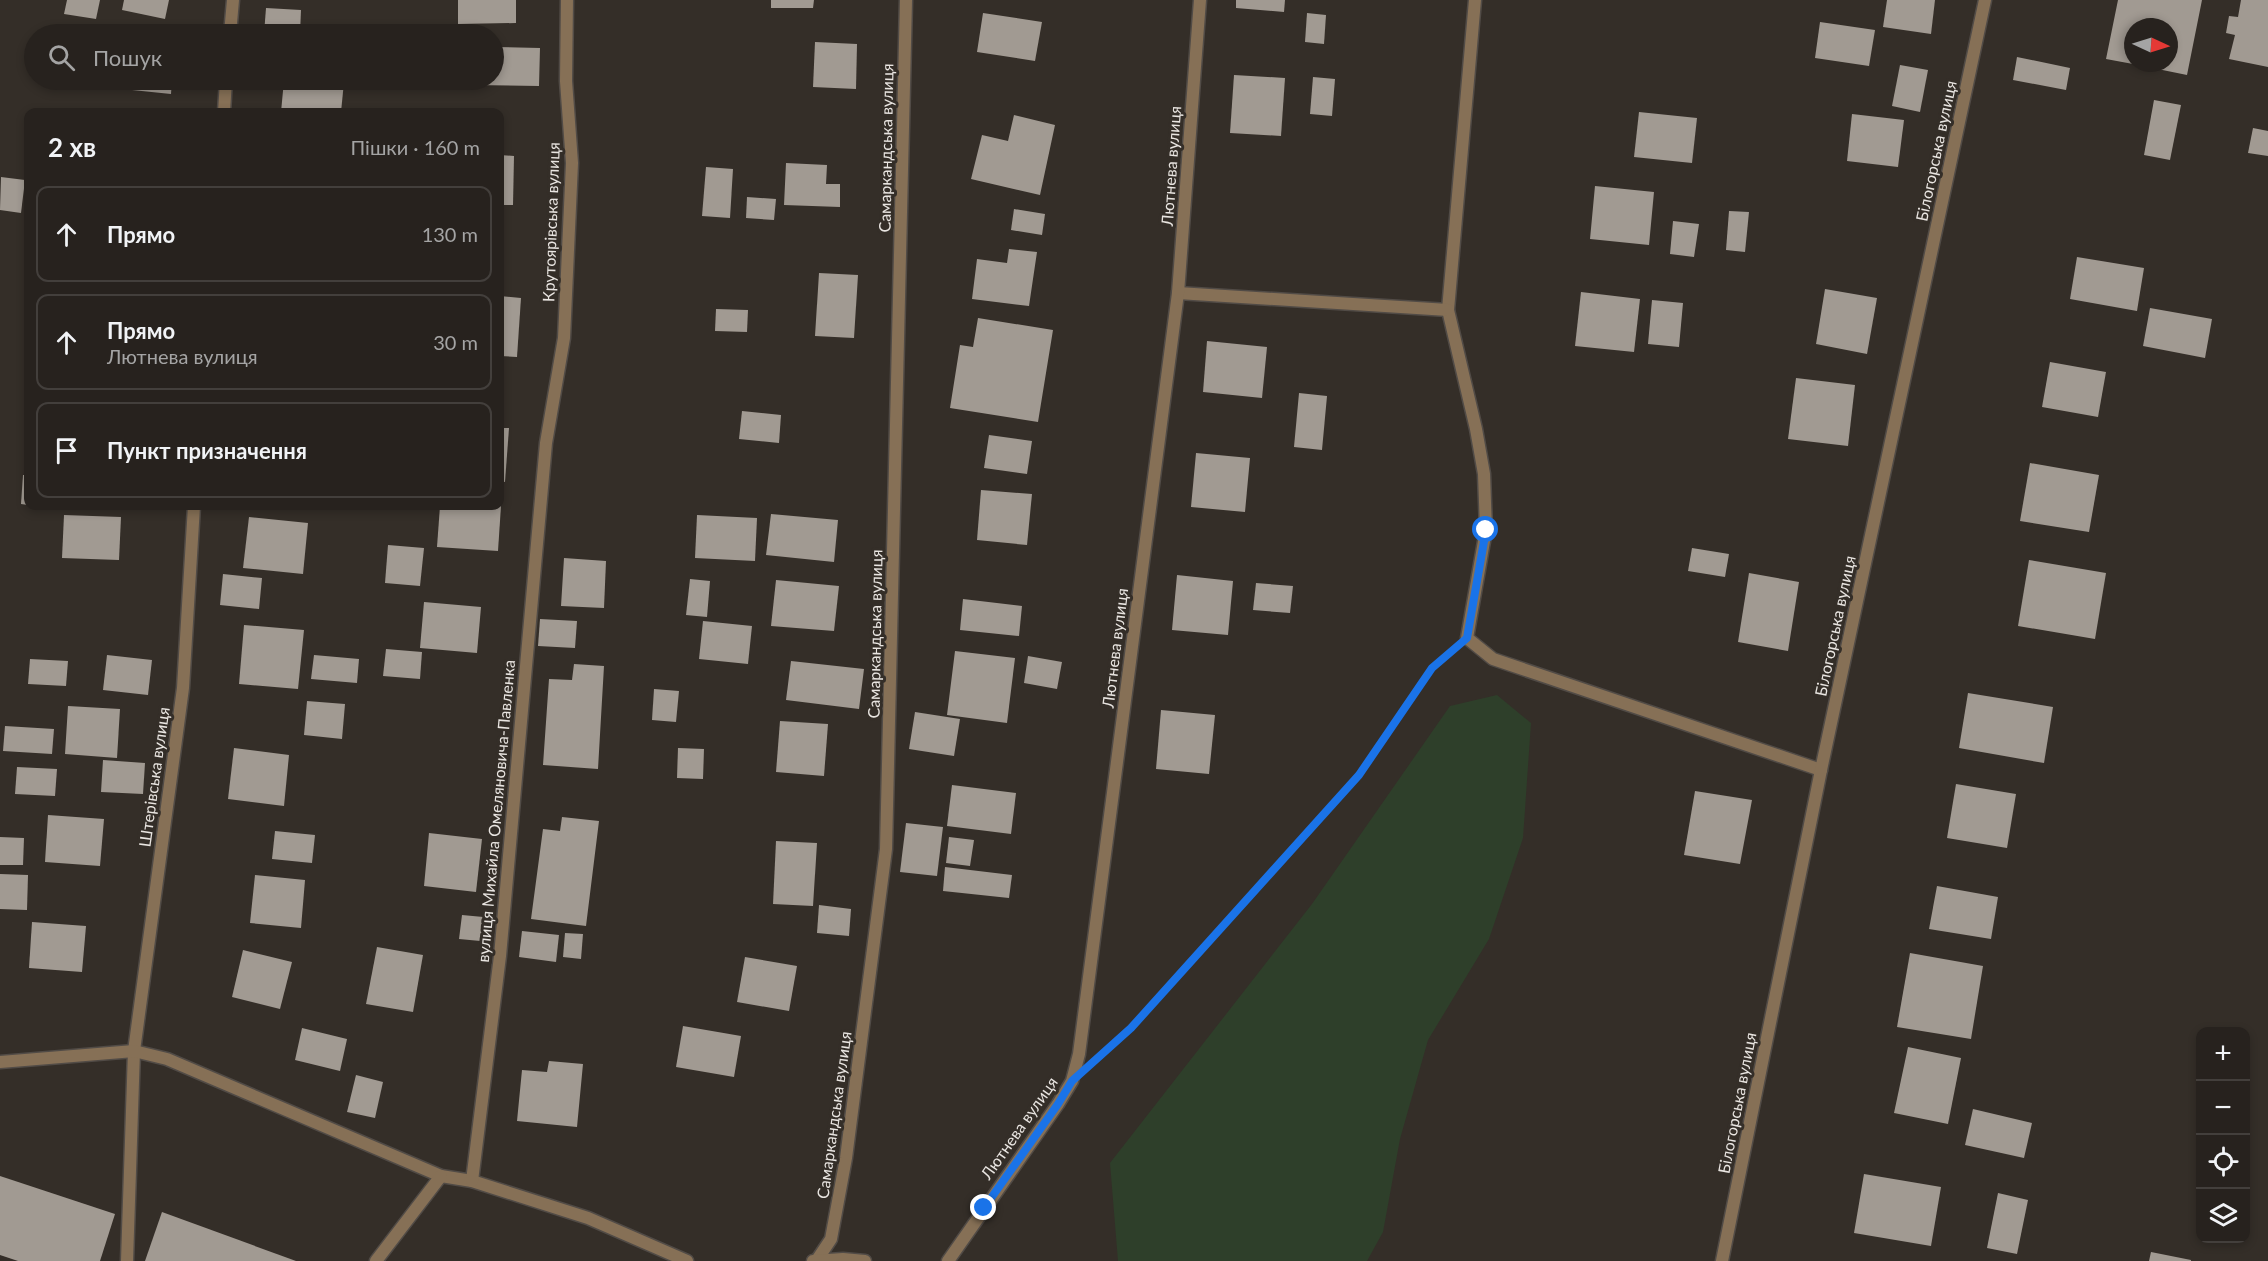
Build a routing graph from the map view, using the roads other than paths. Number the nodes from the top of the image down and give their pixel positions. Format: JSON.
{"nodes":[{"id":1,"x":233,"y":0,"type":"edge"},
{"id":2,"x":567,"y":0,"type":"edge"},
{"id":3,"x":906,"y":0,"type":"edge"},
{"id":4,"x":1200,"y":0,"type":"edge"},
{"id":5,"x":1475,"y":0,"type":"edge"},
{"id":6,"x":1985,"y":0,"type":"edge"},
{"id":7,"x":231,"y":24,"type":"edge"},
{"id":8,"x":225,"y":90,"type":"edge"},
{"id":9,"x":224,"y":108,"type":"edge"},
{"id":10,"x":1178,"y":293,"type":"junction"},
{"id":11,"x":1448,"y":310,"type":"junction"},
{"id":12,"x":546,"y":443,"type":"joint"},
{"id":13,"x":194,"y":510,"type":"edge"},
{"id":14,"x":1821,"y":770,"type":"junction"},
{"id":15,"x":134,"y":1051,"type":"junction"},
{"id":16,"x":0,"y":1062,"type":"edge"},
{"id":17,"x":441,"y":1176,"type":"junction"},
{"id":18,"x":472,"y":1181,"type":"junction"},
{"id":19,"x":127,"y":1261,"type":"edge"},
{"id":20,"x":376,"y":1261,"type":"edge"},
{"id":21,"x":687,"y":1261,"type":"edge"},
{"id":22,"x":815,"y":1261,"type":"edge"},
{"id":23,"x":865,"y":1261,"type":"edge"},
{"id":24,"x":948,"y":1261,"type":"edge"},
{"id":25,"x":1722,"y":1261,"type":"edge"}],
"edges":[{"from":1,"to":7,"type":"street"},
{"from":2,"to":12,"type":"street","name":"Крутоярівська вулиця"},
{"from":3,"to":22,"type":"street","name":"Самаркандська вулиця"},
{"from":4,"to":10,"type":"street","name":"Лютнева вулиця"},
{"from":5,"to":11,"type":"street"},
{"from":6,"to":14,"type":"street","name":"Білогорська вулиця"},
{"from":8,"to":9,"type":"street"},
{"from":10,"to":11,"type":"street"},
{"from":10,"to":24,"type":"street","name":"Лютнева вулиця"},
{"from":11,"to":14,"type":"street"},
{"from":12,"to":18,"type":"street","name":"вулиця Михайла Омеляновича-Павленка"},
{"from":13,"to":15,"type":"street","name":"Штерівська вулиця"},
{"from":14,"to":25,"type":"street","name":"Білогорська вулиця"},
{"from":15,"to":16,"type":"street"},
{"from":15,"to":17,"type":"street"},
{"from":15,"to":19,"type":"street","name":"Штерівська вулиця"},
{"from":17,"to":18,"type":"street"},
{"from":17,"to":20,"type":"street"},
{"from":18,"to":21,"type":"street"},
{"from":22,"to":23,"type":"street"}]}
